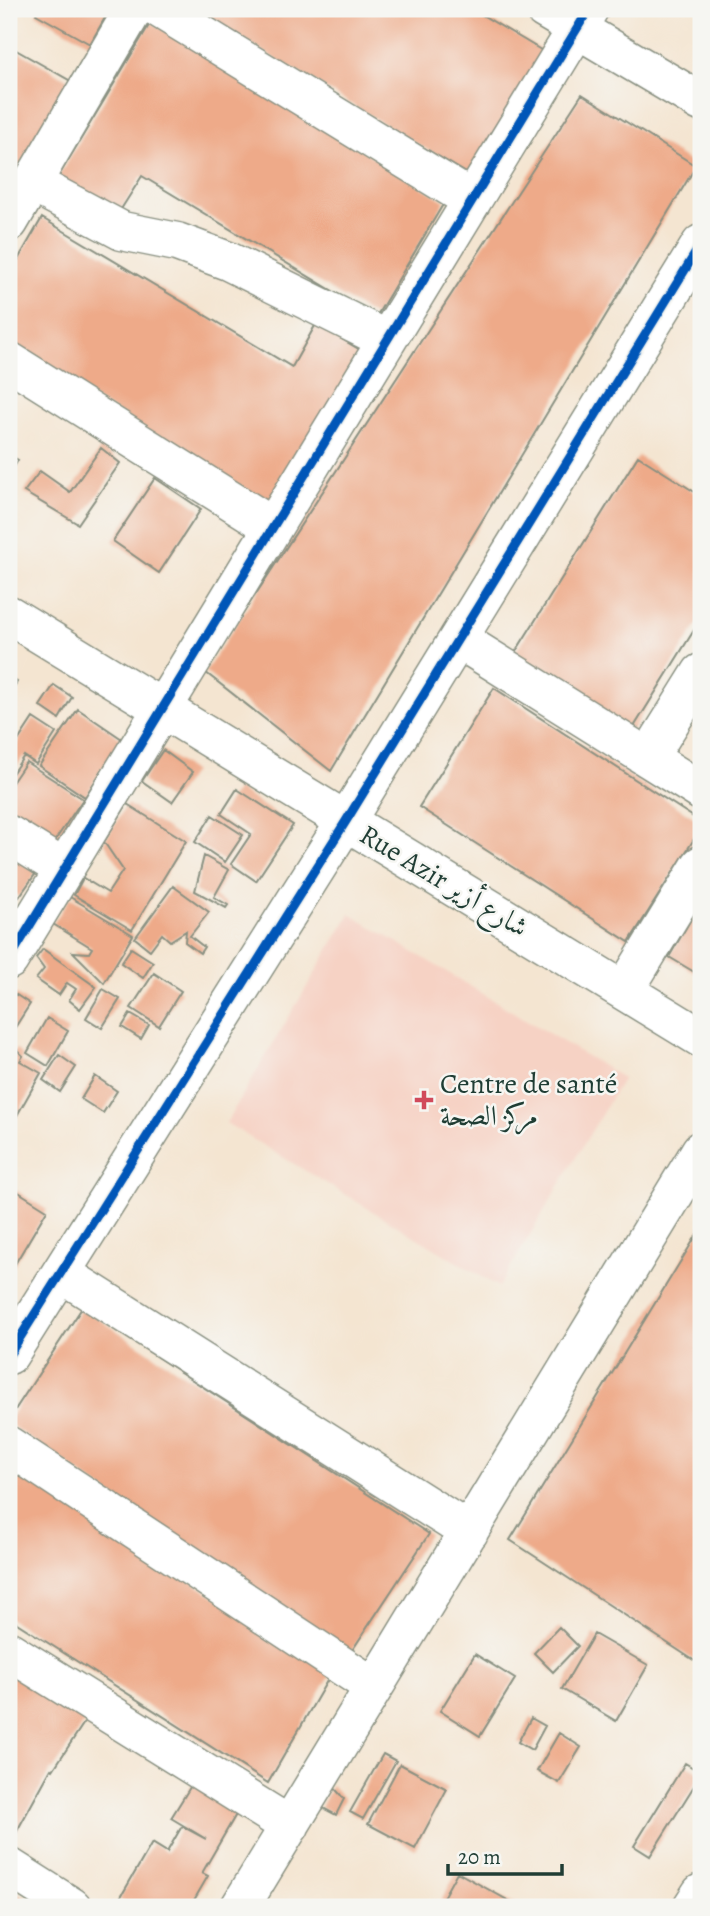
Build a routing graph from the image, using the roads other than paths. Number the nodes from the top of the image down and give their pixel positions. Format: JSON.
{"nodes":[{"id":1,"x":134,"y":9,"type":"edge"},
{"id":2,"x":160,"y":9,"type":"edge"},
{"id":3,"x":544,"y":9,"type":"edge"},
{"id":4,"x":583,"y":19,"type":"edge"},
{"id":5,"x":701,"y":102,"type":"edge"},
{"id":6,"x":32,"y":183,"type":"junction"},
{"id":7,"x":472,"y":200,"type":"junction"},
{"id":8,"x":9,"y":222,"type":"edge"},
{"id":9,"x":701,"y":244,"type":"edge"},
{"id":10,"x":387,"y":340,"type":"junction"},
{"id":11,"x":9,"y":361,"type":"edge"},
{"id":12,"x":273,"y":527,"type":"junction"},
{"id":13,"x":9,"y":615,"type":"edge"},
{"id":14,"x":458,"y":639,"type":"junction"},
{"id":15,"x":701,"y":673,"type":"edge"},
{"id":16,"x":162,"y":708,"type":"junction"},
{"id":17,"x":649,"y":758,"type":"junction"},
{"id":18,"x":701,"y":791,"type":"edge"},
{"id":19,"x":346,"y":821,"type":"junction"},
{"id":20,"x":9,"y":835,"type":"edge"},
{"id":21,"x":701,"y":865,"type":"edge"},
{"id":22,"x":64,"y":869,"type":"junction"},
{"id":23,"x":9,"y":960,"type":"edge"},
{"id":24,"x":624,"y":990,"type":"junction"},
{"id":25,"x":701,"y":1038,"type":"edge"},
{"id":26,"x":701,"y":1150,"type":"edge"},
{"id":27,"x":61,"y":1273,"type":"junction"},
{"id":28,"x":9,"y":1355,"type":"edge"},
{"id":29,"x":9,"y":1446,"type":"edge"},
{"id":30,"x":468,"y":1532,"type":"junction"},
{"id":31,"x":9,"y":1651,"type":"edge"},
{"id":32,"x":374,"y":1687,"type":"junction"},
{"id":33,"x":290,"y":1826,"type":"junction"},
{"id":34,"x":9,"y":1867,"type":"edge"},
{"id":35,"x":701,"y":1893,"type":"edge"},
{"id":36,"x":72,"y":1907,"type":"edge"},
{"id":37,"x":240,"y":1907,"type":"edge"},
{"id":38,"x":692,"y":1907,"type":"edge"}],
"edges":[{"from":1,"to":6,"type":"street"},
{"from":2,"to":7,"type":"street"},
{"from":3,"to":4,"type":"street"},
{"from":4,"to":5,"type":"street"},
{"from":4,"to":7,"type":"street"},
{"from":6,"to":8,"type":"street"},
{"from":6,"to":10,"type":"street"},
{"from":7,"to":10,"type":"street"},
{"from":9,"to":14,"type":"street"},
{"from":10,"to":12,"type":"street"},
{"from":11,"to":12,"type":"street"},
{"from":12,"to":16,"type":"street"},
{"from":13,"to":16,"type":"street","name":"Rue Azir شارع أزير"},
{"from":14,"to":17,"type":"street"},
{"from":14,"to":19,"type":"street"},
{"from":15,"to":17,"type":"street"},
{"from":16,"to":19,"type":"street","name":"Rue Azir شارع أزير"},
{"from":16,"to":22,"type":"street"},
{"from":17,"to":18,"type":"street"},
{"from":19,"to":24,"type":"street","name":"Rue Azir شارع أزير"},
{"from":19,"to":27,"type":"street"},
{"from":20,"to":22,"type":"street"},
{"from":21,"to":24,"type":"street"},
{"from":22,"to":23,"type":"street"},
{"from":24,"to":25,"type":"street","name":"Rue Azir شارع أزير"},
{"from":26,"to":30,"type":"street"},
{"from":27,"to":28,"type":"street"},
{"from":27,"to":30,"type":"street"},
{"from":29,"to":32,"type":"street"},
{"from":30,"to":32,"type":"street"},
{"from":31,"to":33,"type":"street"},
{"from":32,"to":33,"type":"street"},
{"from":33,"to":37,"type":"street"},
{"from":34,"to":36,"type":"street"},
{"from":35,"to":38,"type":"street"}]}
